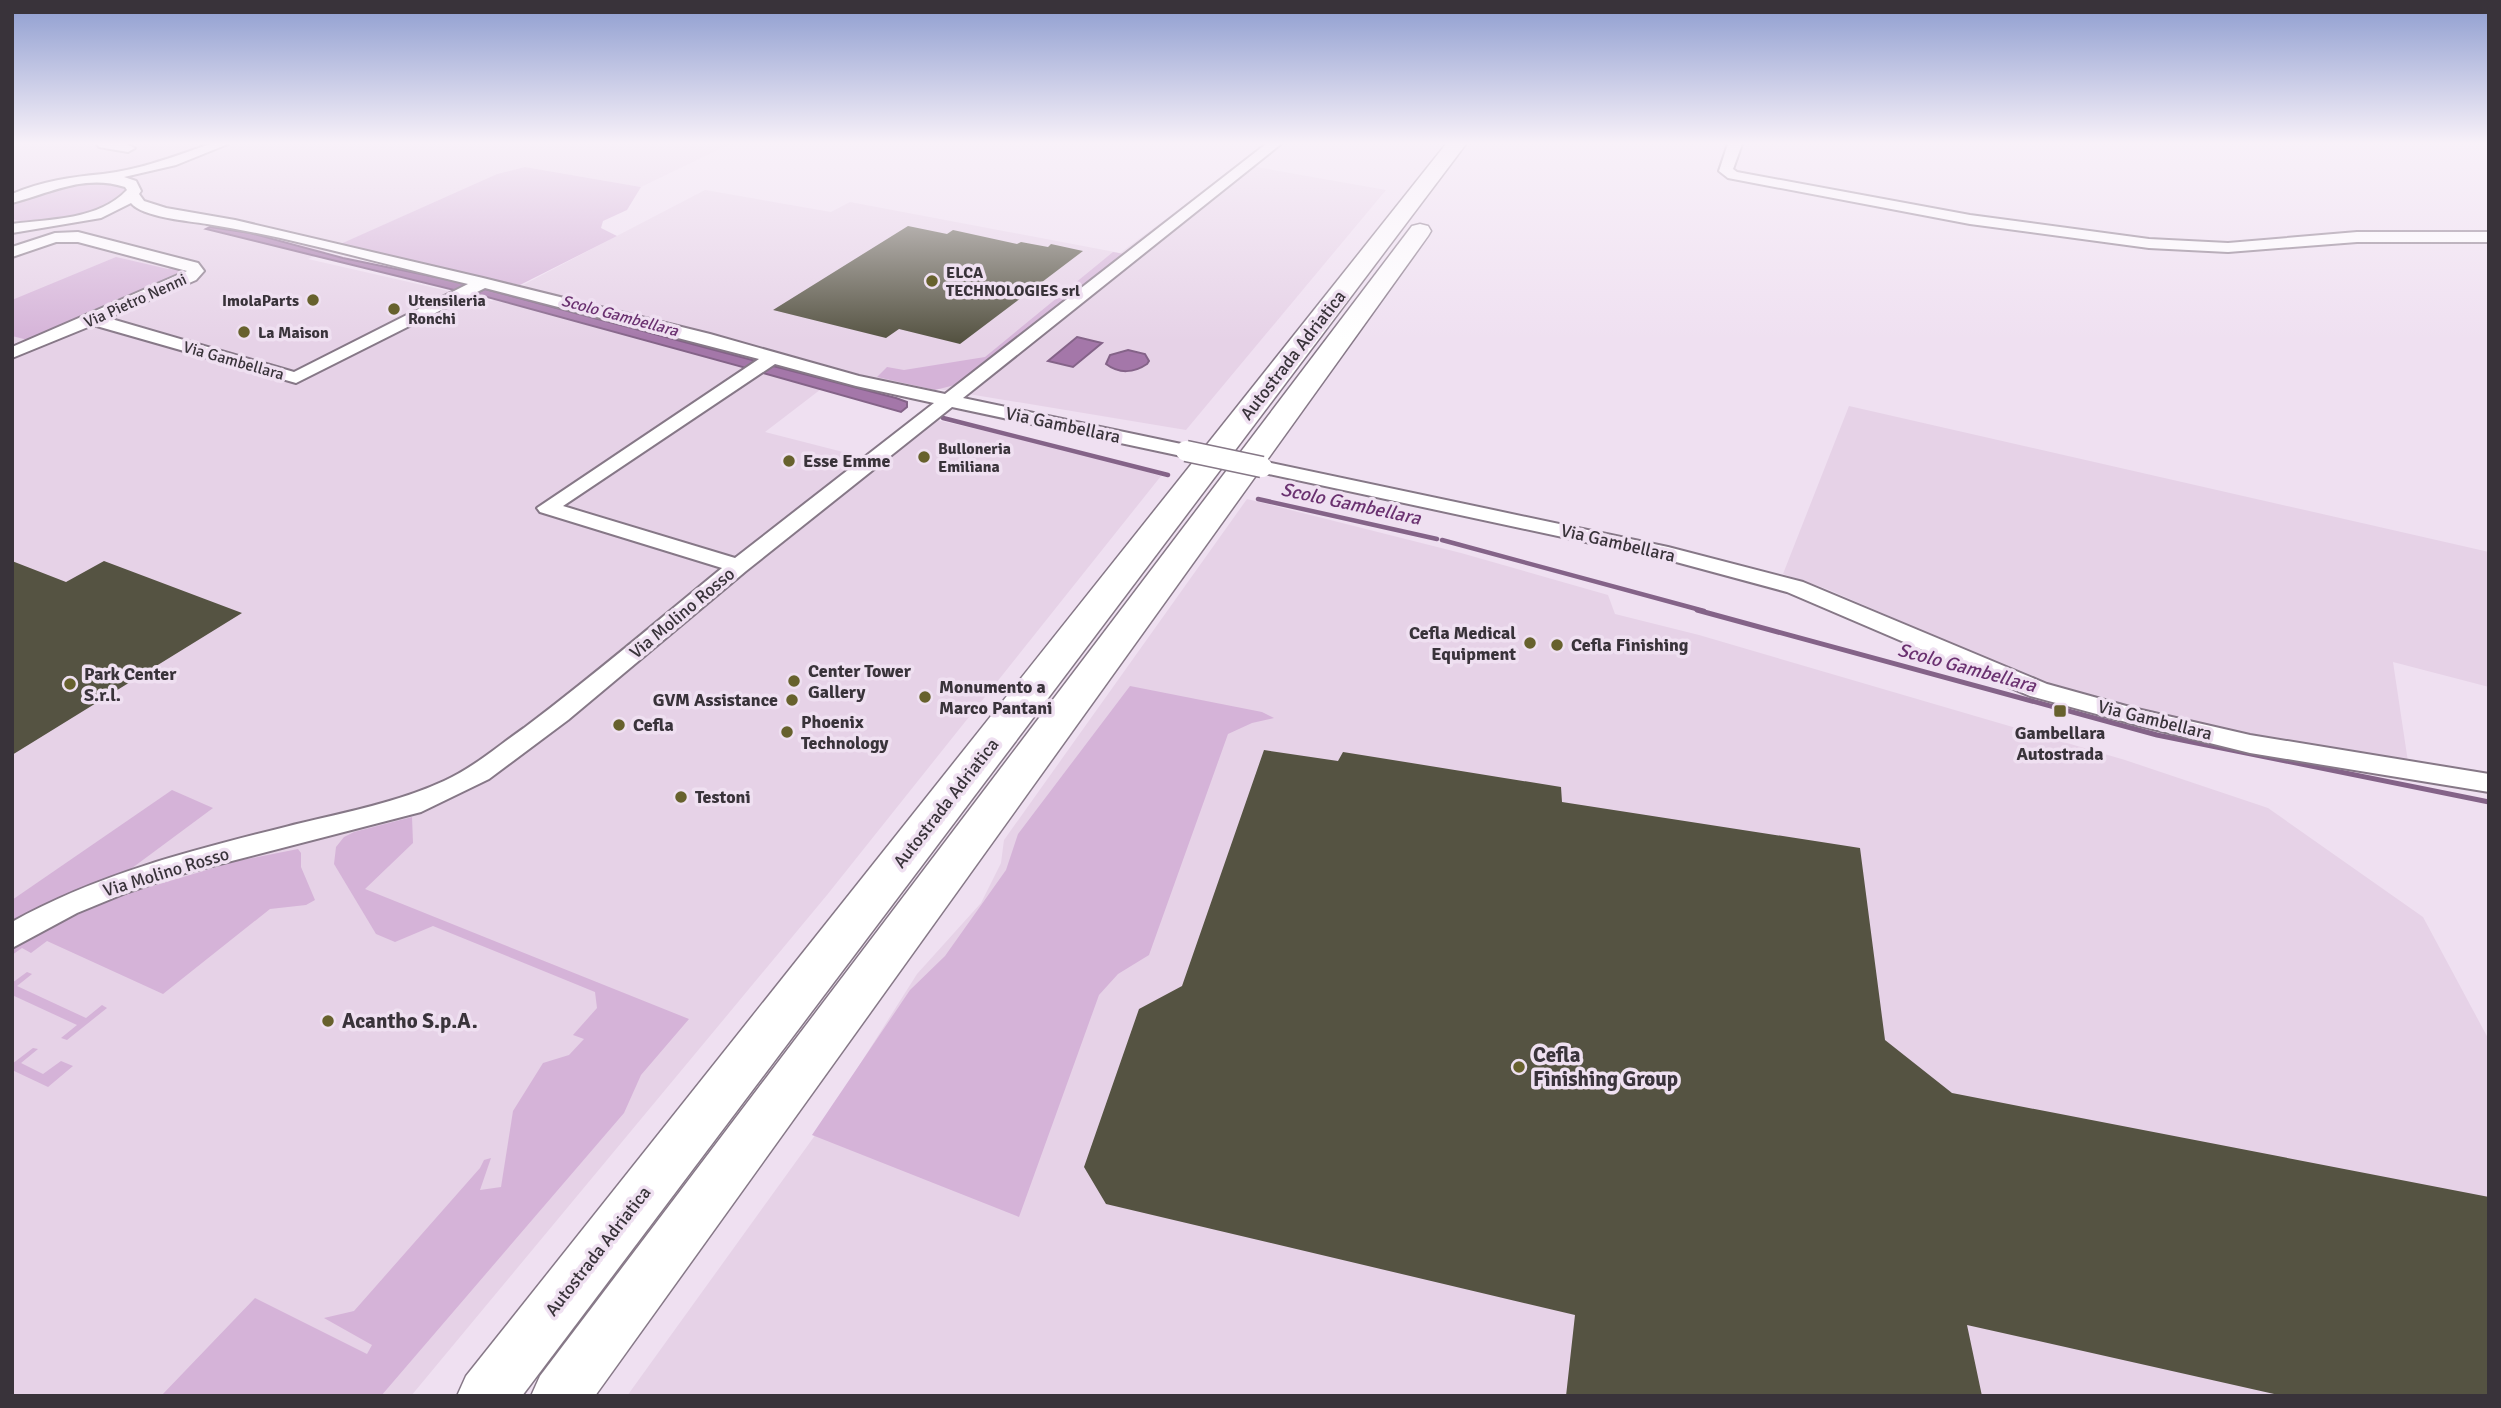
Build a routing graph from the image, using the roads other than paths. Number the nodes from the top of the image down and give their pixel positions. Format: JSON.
{"nodes":[{"id":1,"x":107,"y":210,"type":"edge"},
{"id":2,"x":156,"y":210,"type":"edge"},
{"id":3,"x":1191,"y":210,"type":"edge"},
{"id":4,"x":1405,"y":210,"type":"edge"},
{"id":5,"x":1435,"y":210,"type":"edge"},
{"id":6,"x":1925,"y":210,"type":"edge"},
{"id":7,"x":199,"y":219,"type":"junction"},
{"id":8,"x":61,"y":222,"type":"junction"},
{"id":9,"x":12,"y":227,"type":"edge"},
{"id":10,"x":2485,"y":240,"type":"edge"},
{"id":11,"x":12,"y":252,"type":"edge"},
{"id":12,"x":483,"y":284,"type":"junction"},
{"id":13,"x":92,"y":319,"type":"junction"},
{"id":14,"x":12,"y":353,"type":"edge"},
{"id":15,"x":772,"y":358,"type":"junction"},
{"id":16,"x":949,"y":401,"type":"junction"},
{"id":17,"x":738,"y":566,"type":"junction"},
{"id":18,"x":2489,"y":772,"type":"edge"},
{"id":19,"x":2449,"y":775,"type":"junction"},
{"id":20,"x":2489,"y":783,"type":"edge"},
{"id":21,"x":12,"y":936,"type":"edge"},
{"id":22,"x":486,"y":1396,"type":"edge"},
{"id":23,"x":560,"y":1396,"type":"edge"}],
"edges":[{"from":1,"to":8,"type":"street"},
{"from":2,"to":7,"type":"street","name":"Via Gambellara"},
{"from":3,"to":16,"type":"street","name":"Via Molino Rosso"},
{"from":4,"to":22,"type":"highway","name":"Autostrada Adriatica"},
{"from":5,"to":23,"type":"highway","name":"Autostrada Adriatica"},
{"from":6,"to":10,"type":"street"},
{"from":7,"to":8,"type":"street","name":"Via Gambellara"},
{"from":7,"to":12,"type":"street","name":"Via Gambellara"},
{"from":8,"to":9,"type":"street"},
{"from":11,"to":13,"type":"street","name":"Via Pietro Nenni"},
{"from":12,"to":13,"type":"street","name":"Via Gambellara"},
{"from":12,"to":15,"type":"street","name":"Via Gambellara"},
{"from":13,"to":14,"type":"street","name":"Via Pietro Nenni"},
{"from":15,"to":16,"type":"street","name":"Via Gambellara"},
{"from":15,"to":17,"type":"street"},
{"from":16,"to":17,"type":"street","name":"Via Molino Rosso"},
{"from":16,"to":19,"type":"street","name":"Via Gambellara","bridge":true},
{"from":17,"to":21,"type":"street","name":"Via Molino Rosso"},
{"from":18,"to":19,"type":"street","name":"Via Gambellara"},
{"from":19,"to":20,"type":"street","name":"Via Gambellara"}]}
